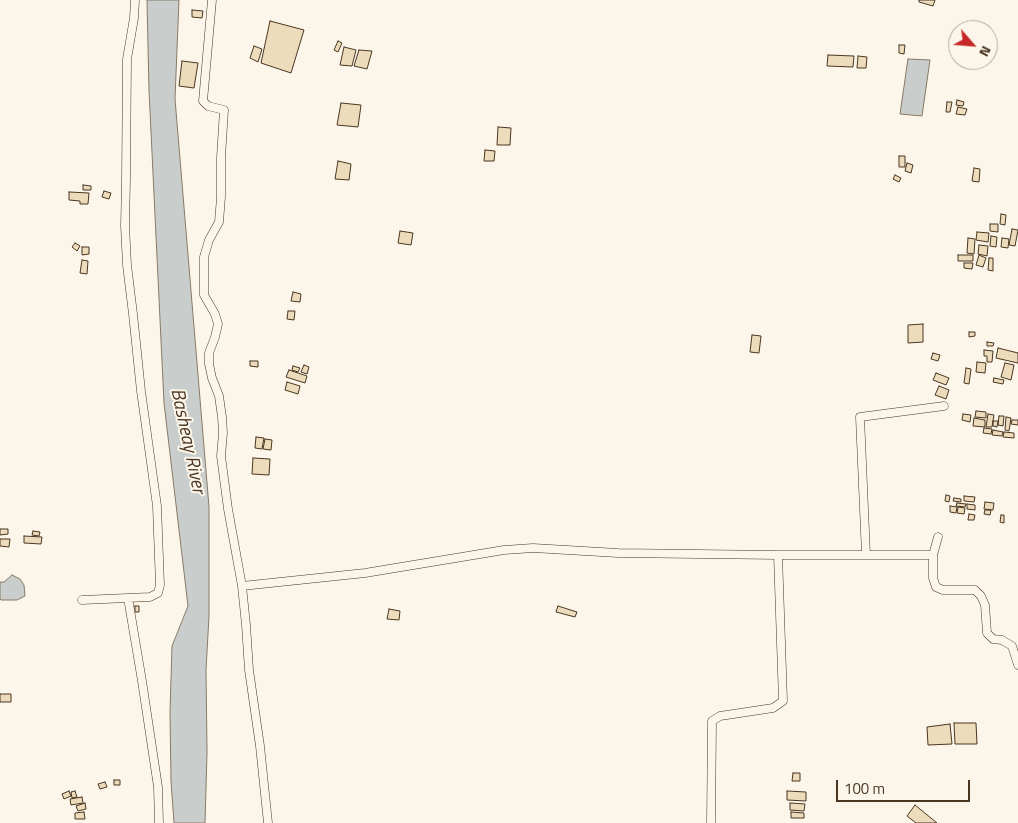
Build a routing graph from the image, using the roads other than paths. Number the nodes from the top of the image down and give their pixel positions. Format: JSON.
{"nodes":[{"id":1,"x":135,"y":0,"type":"edge"},
{"id":2,"x":212,"y":0,"type":"edge"},
{"id":3,"x":944,"y":406,"type":"dead end"},
{"id":4,"x":938,"y":537,"type":"dead end"},
{"id":5,"x":866,"y":554,"type":"junction"},
{"id":6,"x":778,"y":555,"type":"junction"},
{"id":7,"x":933,"y":555,"type":"junction"},
{"id":8,"x":242,"y":586,"type":"junction"},
{"id":9,"x":128,"y":598,"type":"junction"},
{"id":10,"x":82,"y":600,"type":"dead end"},
{"id":11,"x":1018,"y":665,"type":"edge"},
{"id":12,"x":159,"y":823,"type":"edge"},
{"id":13,"x":268,"y":823,"type":"edge"},
{"id":14,"x":711,"y":823,"type":"edge"}],
"edges":[{"from":1,"to":9,"type":"street"},
{"from":2,"to":8,"type":"street"},
{"from":3,"to":5,"type":"street"},
{"from":4,"to":7,"type":"street"},
{"from":5,"to":6,"type":"street"},
{"from":5,"to":7,"type":"street"},
{"from":6,"to":8,"type":"street"},
{"from":6,"to":14,"type":"street"},
{"from":7,"to":11,"type":"street"},
{"from":8,"to":13,"type":"street"},
{"from":9,"to":10,"type":"street"},
{"from":9,"to":12,"type":"street"}]}
